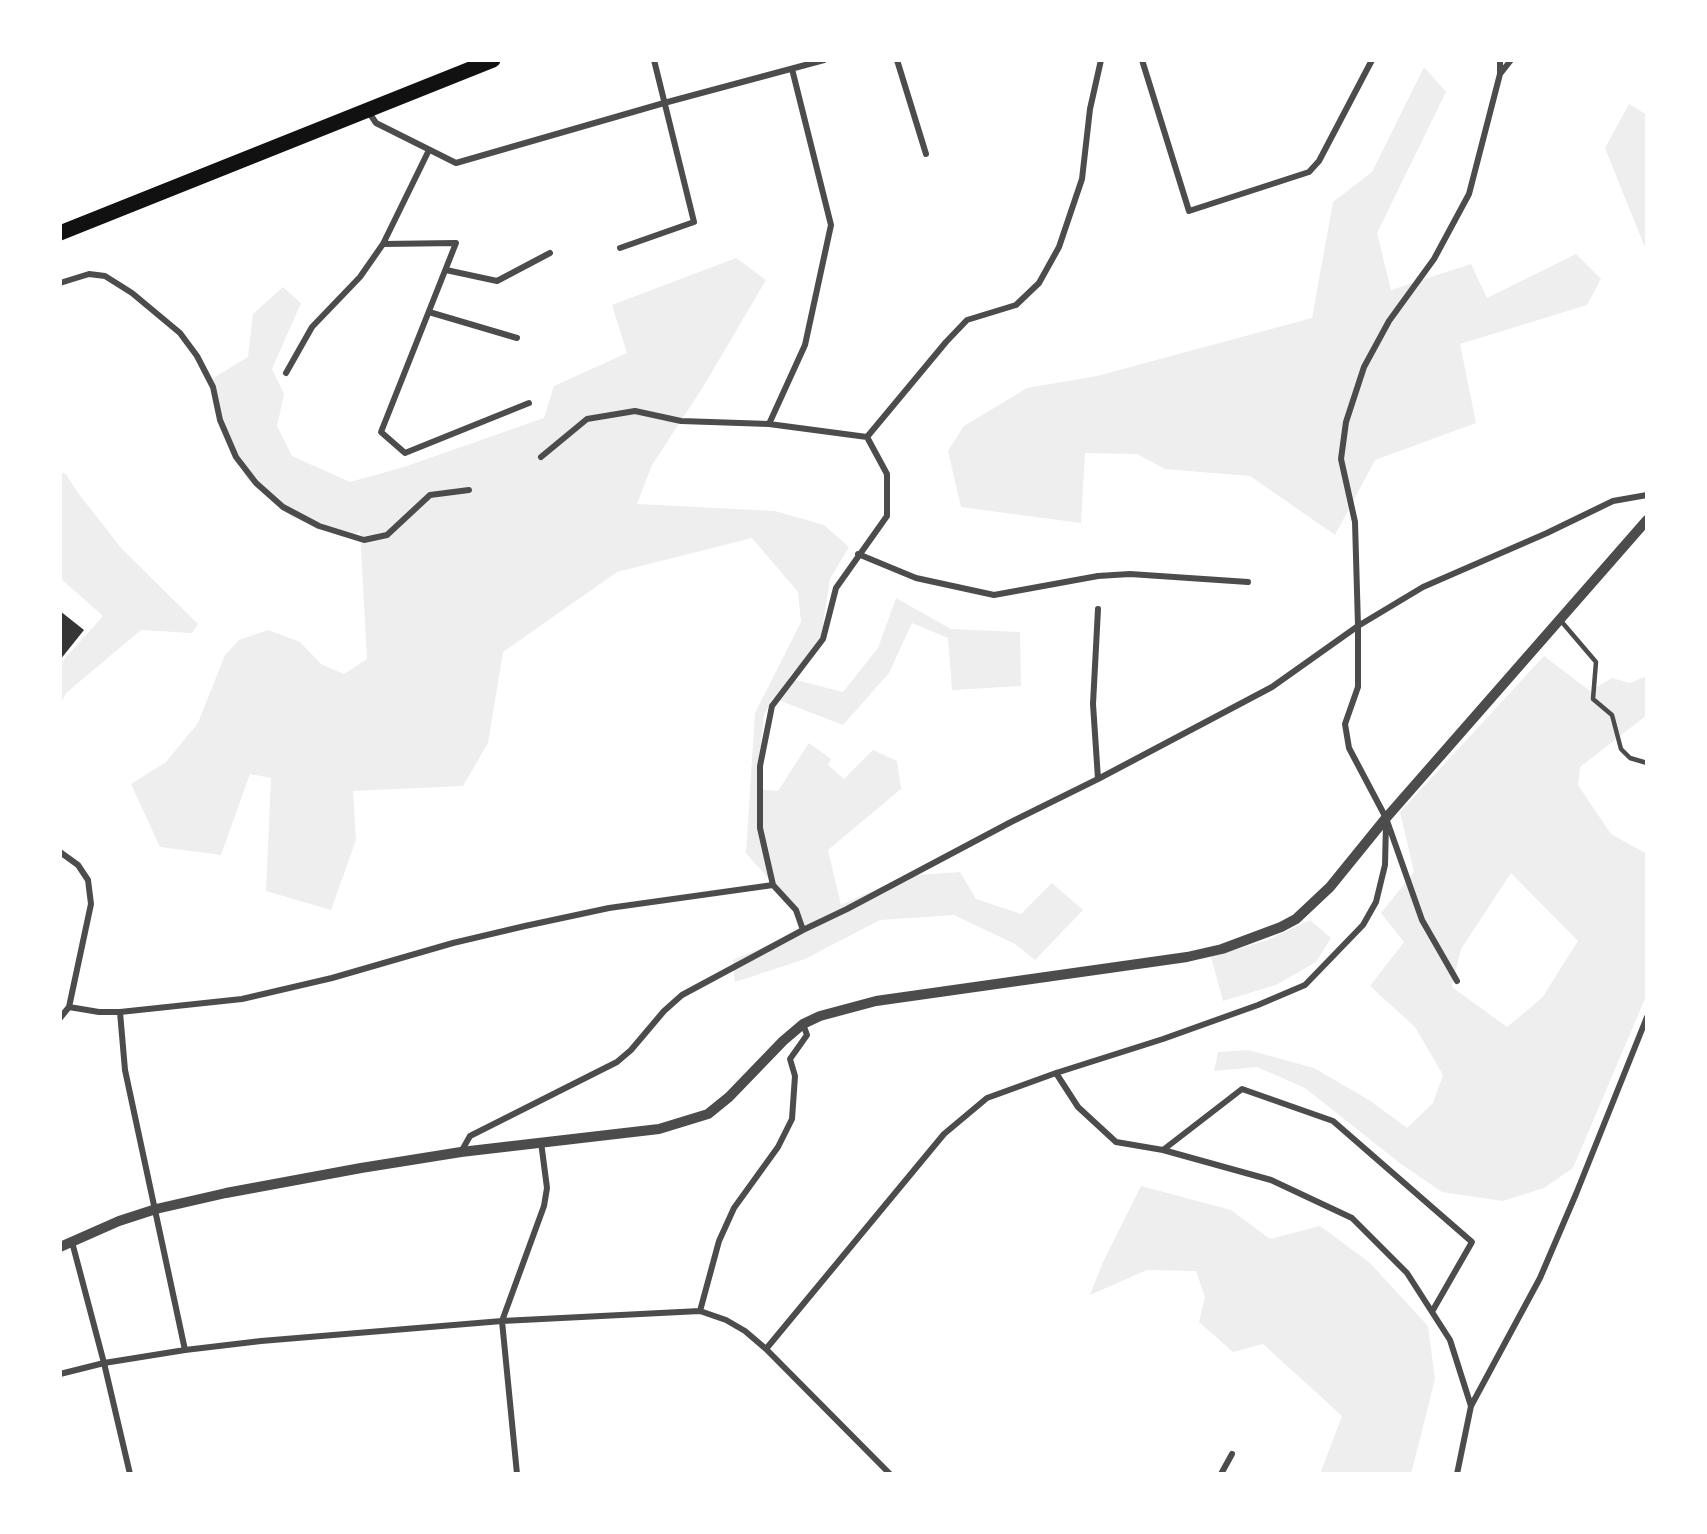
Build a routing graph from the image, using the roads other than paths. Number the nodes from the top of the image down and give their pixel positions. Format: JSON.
{"nodes":[{"id":1,"x":493,"y":60,"type":"edge"},
{"id":2,"x":654,"y":60,"type":"edge"},
{"id":3,"x":824,"y":60,"type":"edge"},
{"id":4,"x":897,"y":60,"type":"edge"},
{"id":5,"x":1101,"y":60,"type":"edge"},
{"id":6,"x":1142,"y":60,"type":"edge"},
{"id":7,"x":1372,"y":60,"type":"edge"},
{"id":8,"x":1500,"y":60,"type":"edge"},
{"id":9,"x":1511,"y":60,"type":"edge"},
{"id":10,"x":792,"y":69,"type":"junction"},
{"id":11,"x":1500,"y":74,"type":"junction"},
{"id":12,"x":664,"y":103,"type":"junction"},
{"id":13,"x":367,"y":110,"type":"junction"},
{"id":14,"x":429,"y":150,"type":"junction"},
{"id":15,"x":926,"y":154,"type":"dead end"},
{"id":16,"x":60,"y":233,"type":"edge"},
{"id":17,"x":382,"y":244,"type":"junction"},
{"id":18,"x":620,"y":248,"type":"dead end"},
{"id":19,"x":550,"y":253,"type":"dead end"},
{"id":20,"x":446,"y":270,"type":"junction"},
{"id":21,"x":60,"y":283,"type":"edge"},
{"id":22,"x":429,"y":312,"type":"junction"},
{"id":23,"x":518,"y":338,"type":"dead end"},
{"id":24,"x":286,"y":373,"type":"dead end"},
{"id":25,"x":529,"y":403,"type":"dead end"},
{"id":26,"x":769,"y":424,"type":"junction"},
{"id":27,"x":867,"y":437,"type":"junction"},
{"id":28,"x":541,"y":457,"type":"dead end"},
{"id":29,"x":469,"y":490,"type":"dead end"},
{"id":30,"x":1647,"y":495,"type":"edge"},
{"id":31,"x":1647,"y":520,"type":"edge"},
{"id":32,"x":858,"y":554,"type":"junction"},
{"id":33,"x":1248,"y":582,"type":"dead end"},
{"id":34,"x":1098,"y":609,"type":"dead end"},
{"id":35,"x":1561,"y":621,"type":"junction"},
{"id":36,"x":1358,"y":626,"type":"junction"},
{"id":37,"x":1647,"y":764,"type":"edge"},
{"id":38,"x":1098,"y":779,"type":"junction"},
{"id":39,"x":1386,"y":818,"type":"junction"},
{"id":40,"x":60,"y":852,"type":"edge"},
{"id":41,"x":773,"y":885,"type":"junction"},
{"id":42,"x":802,"y":930,"type":"junction"},
{"id":43,"x":1457,"y":981,"type":"dead end"},
{"id":44,"x":69,"y":1007,"type":"junction"},
{"id":45,"x":120,"y":1012,"type":"junction"},
{"id":46,"x":1647,"y":1017,"type":"edge"},
{"id":47,"x":60,"y":1018,"type":"edge"},
{"id":48,"x":803,"y":1024,"type":"junction"},
{"id":49,"x":1056,"y":1073,"type":"junction"},
{"id":50,"x":541,"y":1142,"type":"junction"},
{"id":51,"x":1163,"y":1150,"type":"junction"},
{"id":52,"x":460,"y":1152,"type":"junction"},
{"id":53,"x":156,"y":1209,"type":"junction"},
{"id":54,"x":72,"y":1242,"type":"junction"},
{"id":55,"x":60,"y":1247,"type":"edge"},
{"id":56,"x":1433,"y":1310,"type":"junction"},
{"id":57,"x":700,"y":1311,"type":"junction"},
{"id":58,"x":502,"y":1321,"type":"junction"},
{"id":59,"x":766,"y":1349,"type":"junction"},
{"id":60,"x":185,"y":1350,"type":"junction"},
{"id":61,"x":104,"y":1363,"type":"junction"},
{"id":62,"x":60,"y":1374,"type":"edge"},
{"id":63,"x":1471,"y":1406,"type":"junction"},
{"id":64,"x":1232,"y":1454,"type":"dead end"},
{"id":65,"x":130,"y":1474,"type":"edge"},
{"id":66,"x":517,"y":1474,"type":"edge"},
{"id":67,"x":890,"y":1474,"type":"edge"},
{"id":68,"x":1221,"y":1474,"type":"edge"},
{"id":69,"x":1457,"y":1474,"type":"edge"}],
"edges":[{"from":1,"to":13,"type":"main road"},
{"from":2,"to":12,"type":"street"},
{"from":3,"to":10,"type":"street"},
{"from":4,"to":15,"type":"street"},
{"from":5,"to":27,"type":"street"},
{"from":6,"to":7,"type":"street"},
{"from":8,"to":11,"type":"street"},
{"from":9,"to":11,"type":"street"},
{"from":10,"to":12,"type":"street"},
{"from":10,"to":26,"type":"street"},
{"from":11,"to":36,"type":"street"},
{"from":12,"to":14,"type":"street"},
{"from":12,"to":18,"type":"street"},
{"from":13,"to":14,"type":"street"},
{"from":13,"to":16,"type":"main road"},
{"from":14,"to":17,"type":"street"},
{"from":17,"to":20,"type":"street"},
{"from":17,"to":24,"type":"street"},
{"from":19,"to":20,"type":"street"},
{"from":20,"to":22,"type":"street"},
{"from":21,"to":29,"type":"street"},
{"from":22,"to":23,"type":"street"},
{"from":22,"to":25,"type":"street"},
{"from":26,"to":27,"type":"street"},
{"from":26,"to":28,"type":"street"},
{"from":27,"to":32,"type":"street"},
{"from":30,"to":36,"type":"street"},
{"from":31,"to":35,"type":"street"},
{"from":32,"to":33,"type":"street"},
{"from":32,"to":41,"type":"street"},
{"from":34,"to":38,"type":"street"},
{"from":35,"to":37,"type":"lane"},
{"from":35,"to":39,"type":"street"},
{"from":36,"to":38,"type":"street"},
{"from":36,"to":39,"type":"street"},
{"from":38,"to":42,"type":"street"},
{"from":39,"to":43,"type":"street"},
{"from":39,"to":48,"type":"street"},
{"from":39,"to":49,"type":"street"},
{"from":40,"to":44,"type":"street"},
{"from":41,"to":42,"type":"street"},
{"from":41,"to":45,"type":"street"},
{"from":42,"to":52,"type":"street"},
{"from":44,"to":45,"type":"street"},
{"from":44,"to":47,"type":"street"},
{"from":45,"to":53,"type":"street"},
{"from":46,"to":63,"type":"street"},
{"from":48,"to":50,"type":"street"},
{"from":48,"to":57,"type":"street"},
{"from":49,"to":51,"type":"street"},
{"from":49,"to":59,"type":"street"},
{"from":50,"to":52,"type":"street"},
{"from":50,"to":58,"type":"street"},
{"from":51,"to":56,"type":"street"},
{"from":51,"to":56,"type":"street"},
{"from":52,"to":53,"type":"street"},
{"from":53,"to":54,"type":"street"},
{"from":53,"to":60,"type":"street"},
{"from":54,"to":55,"type":"street"},
{"from":54,"to":61,"type":"street"},
{"from":56,"to":63,"type":"street"},
{"from":57,"to":58,"type":"street"},
{"from":57,"to":59,"type":"street"},
{"from":58,"to":60,"type":"street"},
{"from":58,"to":66,"type":"street"},
{"from":59,"to":67,"type":"street"},
{"from":60,"to":61,"type":"street"},
{"from":61,"to":62,"type":"street"},
{"from":61,"to":65,"type":"street"},
{"from":63,"to":69,"type":"street"},
{"from":64,"to":68,"type":"street"}]}
